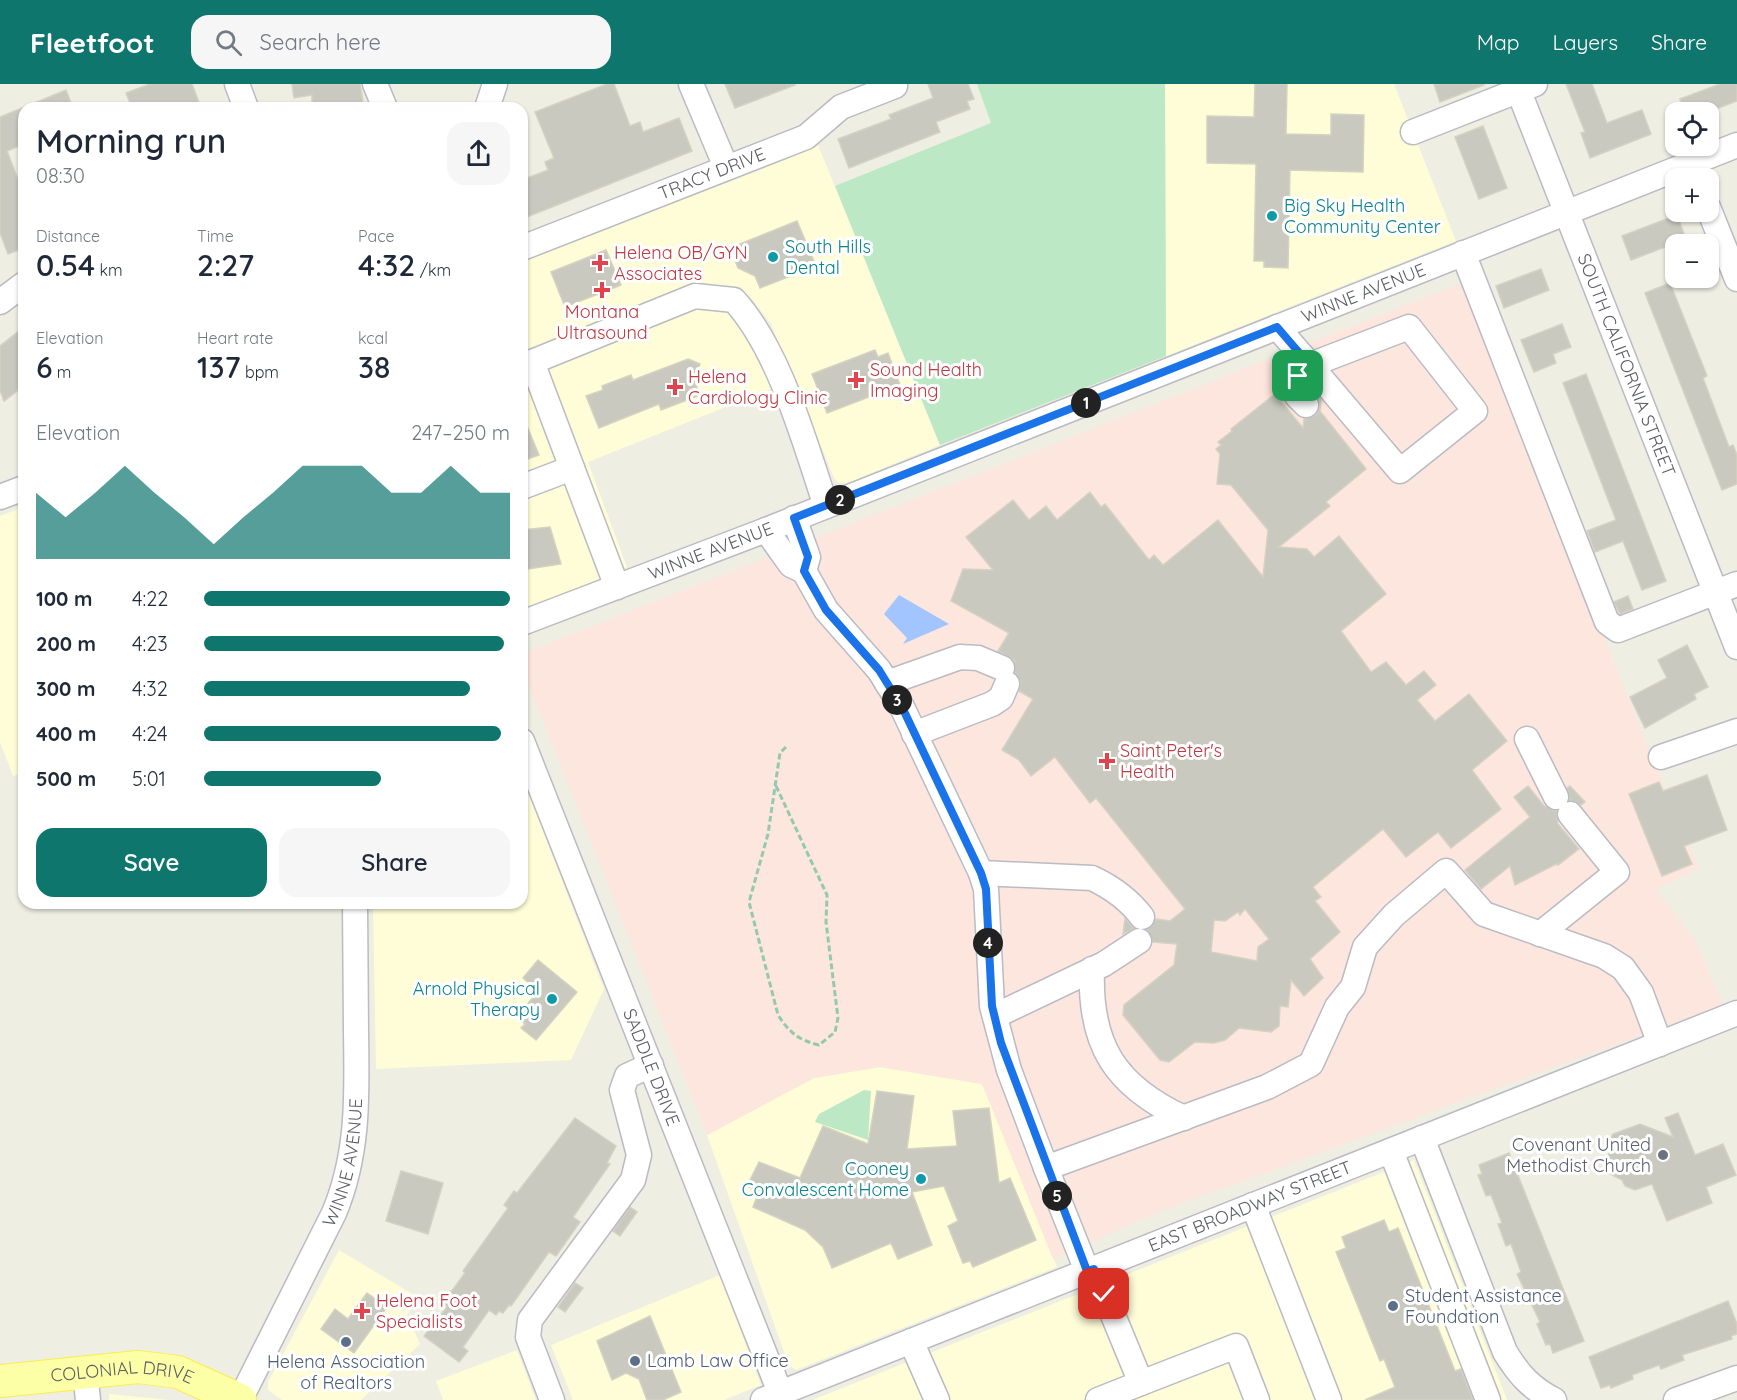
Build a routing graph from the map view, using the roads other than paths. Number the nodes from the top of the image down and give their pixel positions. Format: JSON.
{"nodes":[{"id":1,"x":237,"y":84,"type":"edge"},
{"id":2,"x":375,"y":84,"type":"edge"},
{"id":3,"x":495,"y":84,"type":"edge"},
{"id":4,"x":691,"y":84,"type":"edge"},
{"id":5,"x":895,"y":86,"type":"dead end"},
{"id":6,"x":1523,"y":86,"type":"edge"},
{"id":7,"x":244,"y":102,"type":"edge"},
{"id":8,"x":382,"y":102,"type":"edge"},
{"id":9,"x":489,"y":102,"type":"edge"},
{"id":10,"x":1413,"y":132,"type":"dead end"},
{"id":11,"x":1737,"y":145,"type":"edge"},
{"id":12,"x":726,"y":167,"type":"junction"},
{"id":13,"x":1699,"y":168,"type":"edge"},
{"id":14,"x":1665,"y":180,"type":"edge"},
{"id":15,"x":1566,"y":212,"type":"junction"},
{"id":16,"x":1714,"y":222,"type":"edge"},
{"id":17,"x":528,"y":246,"type":"edge"},
{"id":18,"x":1463,"y":253,"type":"junction"},
{"id":19,"x":1737,"y":279,"type":"edge"},
{"id":20,"x":18,"y":288,"type":"edge"},
{"id":21,"x":0,"y":302,"type":"edge"},
{"id":22,"x":1277,"y":327,"type":"junction"},
{"id":23,"x":1306,"y":361,"type":"junction"},
{"id":24,"x":528,"y":364,"type":"edge"},
{"id":25,"x":528,"y":366,"type":"edge"},
{"id":26,"x":1349,"y":411,"type":"junction"},
{"id":27,"x":572,"y":468,"type":"junction"},
{"id":28,"x":528,"y":485,"type":"edge"},
{"id":29,"x":18,"y":490,"type":"edge"},
{"id":30,"x":0,"y":497,"type":"edge"},
{"id":31,"x":826,"y":506,"type":"junction"},
{"id":32,"x":794,"y":518,"type":"junction"},
{"id":33,"x":766,"y":530,"type":"junction"},
{"id":34,"x":804,"y":571,"type":"junction"},
{"id":35,"x":616,"y":586,"type":"junction"},
{"id":36,"x":1726,"y":588,"type":"edge"},
{"id":37,"x":528,"y":621,"type":"edge"},
{"id":38,"x":1737,"y":647,"type":"edge"},
{"id":39,"x":887,"y":683,"type":"junction"},
{"id":40,"x":914,"y":734,"type":"junction"},
{"id":41,"x":1736,"y":735,"type":"edge"},
{"id":42,"x":1527,"y":739,"type":"dead end"},
{"id":43,"x":528,"y":756,"type":"edge"},
{"id":44,"x":1661,"y":758,"type":"dead end"},
{"id":45,"x":981,"y":873,"type":"junction"},
{"id":46,"x":355,"y":909,"type":"edge"},
{"id":47,"x":1540,"y":934,"type":"junction"},
{"id":48,"x":1092,"y":969,"type":"junction"},
{"id":49,"x":1737,"y":1013,"type":"edge"},
{"id":50,"x":994,"y":1016,"type":"junction"},
{"id":51,"x":1660,"y":1044,"type":"junction"},
{"id":52,"x":651,"y":1065,"type":"junction"},
{"id":53,"x":1184,"y":1118,"type":"junction"},
{"id":54,"x":1422,"y":1138,"type":"junction"},
{"id":55,"x":1391,"y":1151,"type":"junction"},
{"id":56,"x":1046,"y":1168,"type":"junction"},
{"id":57,"x":1253,"y":1205,"type":"junction"},
{"id":58,"x":1090,"y":1270,"type":"junction"},
{"id":59,"x":911,"y":1341,"type":"junction"},
{"id":60,"x":1737,"y":1378,"type":"edge"},
{"id":61,"x":0,"y":1381,"type":"edge"},
{"id":62,"x":1141,"y":1383,"type":"junction"},
{"id":63,"x":87,"y":1386,"type":"edge"},
{"id":64,"x":776,"y":1398,"type":"edge"},
{"id":65,"x":240,"y":1400,"type":"edge"},
{"id":66,"x":552,"y":1400,"type":"edge"},
{"id":67,"x":937,"y":1400,"type":"edge"},
{"id":68,"x":1098,"y":1400,"type":"edge"},
{"id":69,"x":1257,"y":1400,"type":"edge"},
{"id":70,"x":1329,"y":1400,"type":"edge"},
{"id":71,"x":1488,"y":1400,"type":"edge"},
{"id":72,"x":1554,"y":1400,"type":"edge"},
{"id":73,"x":1676,"y":1400,"type":"edge"}],
"edges":[{"from":1,"to":7,"type":"street"},
{"from":2,"to":8,"type":"street"},
{"from":3,"to":9,"type":"street"},
{"from":4,"to":12,"type":"street"},
{"from":5,"to":12,"type":"street","name":"TRACY DRIVE"},
{"from":6,"to":10,"type":"street"},
{"from":6,"to":15,"type":"street","name":"SOUTH CALIFORNIA STREET"},
{"from":11,"to":13,"type":"street","name":"WINNE AVENUE"},
{"from":12,"to":17,"type":"street","name":"TRACY DRIVE"},
{"from":14,"to":15,"type":"street","name":"WINNE AVENUE"},
{"from":15,"to":18,"type":"street","name":"WINNE AVENUE"},
{"from":15,"to":36,"type":"street","name":"SOUTH CALIFORNIA STREET"},
{"from":16,"to":19,"type":"street"},
{"from":18,"to":22,"type":"street","name":"WINNE AVENUE"},
{"from":18,"to":36,"type":"street"},
{"from":20,"to":21,"type":"street"},
{"from":22,"to":23,"type":"street"},
{"from":22,"to":31,"type":"street","name":"WINNE AVENUE"},
{"from":23,"to":26,"type":"street"},
{"from":23,"to":26,"type":"street"},
{"from":23,"to":26,"type":"street"},
{"from":24,"to":31,"type":"street"},
{"from":25,"to":27,"type":"street"},
{"from":27,"to":28,"type":"street"},
{"from":27,"to":35,"type":"street"},
{"from":29,"to":30,"type":"street"},
{"from":31,"to":32,"type":"street","name":"WINNE AVENUE"},
{"from":32,"to":33,"type":"street","name":"WINNE AVENUE"},
{"from":32,"to":34,"type":"street"},
{"from":33,"to":34,"type":"street"},
{"from":33,"to":35,"type":"street","name":"WINNE AVENUE"},
{"from":34,"to":39,"type":"street"},
{"from":35,"to":37,"type":"street","name":"WINNE AVENUE"},
{"from":36,"to":38,"type":"street","name":"SOUTH CALIFORNIA STREET"},
{"from":39,"to":40,"type":"street"},
{"from":39,"to":40,"type":"street"},
{"from":40,"to":45,"type":"street"},
{"from":41,"to":44,"type":"street"},
{"from":42,"to":47,"type":"street"},
{"from":43,"to":52,"type":"street","name":"SADDLE DRIVE"},
{"from":45,"to":48,"type":"street"},
{"from":45,"to":50,"type":"street"},
{"from":46,"to":65,"type":"street","name":"WINNE AVENUE"},
{"from":47,"to":51,"type":"street"},
{"from":47,"to":53,"type":"street"},
{"from":48,"to":50,"type":"street"},
{"from":48,"to":53,"type":"street"},
{"from":49,"to":51,"type":"street","name":"EAST BROADWAY STREET"},
{"from":50,"to":56,"type":"street"},
{"from":51,"to":54,"type":"street","name":"EAST BROADWAY STREET"},
{"from":52,"to":64,"type":"street","name":"SADDLE DRIVE"},
{"from":52,"to":66,"type":"street"},
{"from":53,"to":56,"type":"street"},
{"from":54,"to":55,"type":"street","name":"EAST BROADWAY STREET"},
{"from":54,"to":72,"type":"street"},
{"from":55,"to":57,"type":"street","name":"EAST BROADWAY STREET"},
{"from":55,"to":71,"type":"street"},
{"from":56,"to":58,"type":"street"},
{"from":57,"to":58,"type":"street","name":"EAST BROADWAY STREET"},
{"from":57,"to":70,"type":"street"},
{"from":58,"to":59,"type":"street","name":"EAST BROADWAY STREET"},
{"from":58,"to":62,"type":"street"},
{"from":59,"to":64,"type":"street","name":"EAST BROADWAY STREET"},
{"from":59,"to":67,"type":"street"},
{"from":60,"to":73,"type":"street"},
{"from":61,"to":63,"type":"main road","name":"COLONIAL DRIVE"},
{"from":62,"to":68,"type":"street"},
{"from":62,"to":69,"type":"street"},
{"from":63,"to":65,"type":"main road","name":"COLONIAL DRIVE"}]}
